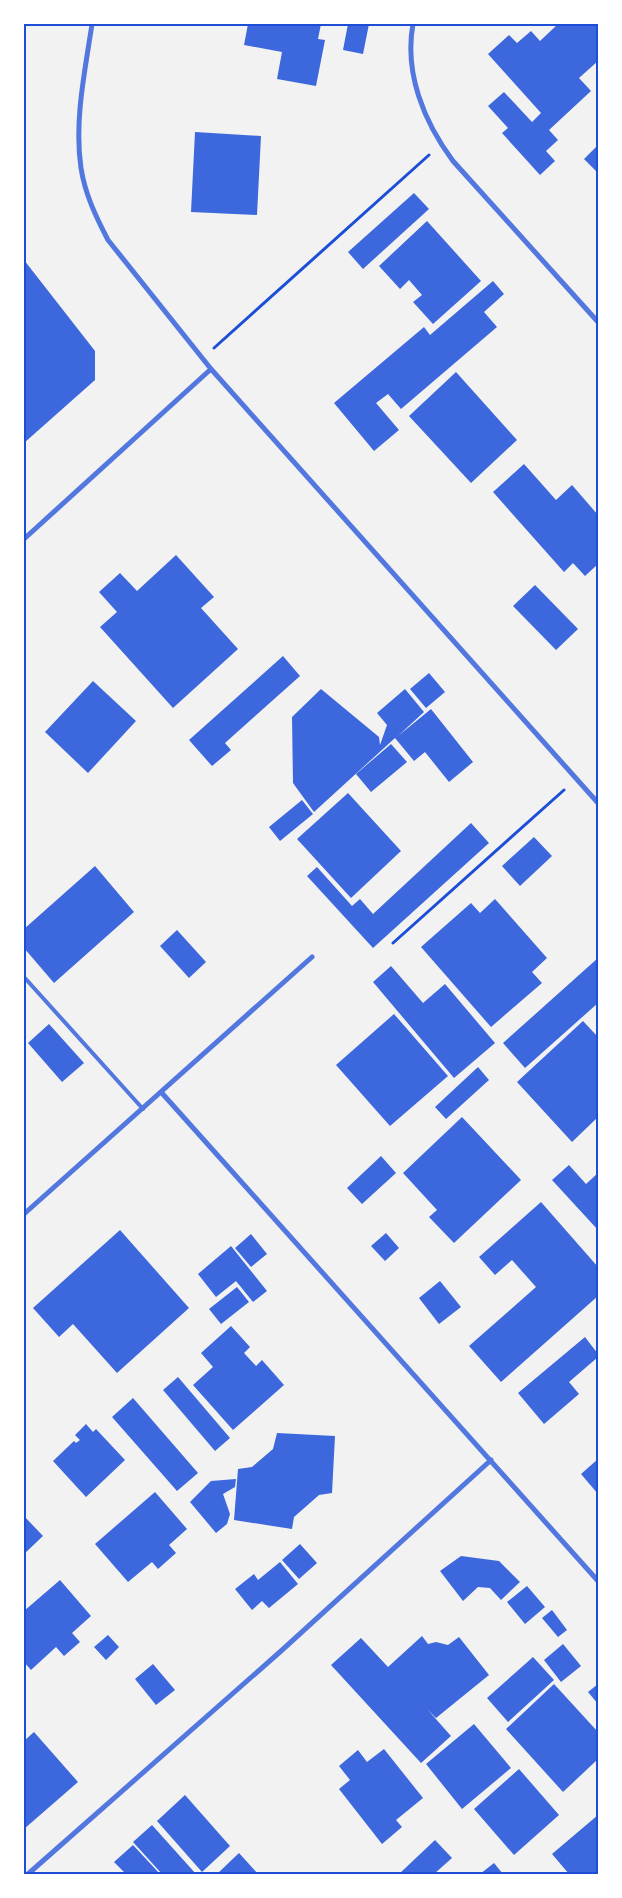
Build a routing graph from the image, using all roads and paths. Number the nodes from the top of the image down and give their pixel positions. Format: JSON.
{"nodes":[{"id":1,"x":92,"y":24,"type":"edge"},
{"id":2,"x":413,"y":24,"type":"edge"},
{"id":3,"x":441,"y":145,"type":"junction"},
{"id":4,"x":598,"y":322,"type":"edge"},
{"id":5,"x":202,"y":358,"type":"junction"},
{"id":6,"x":212,"y":369,"type":"junction"},
{"id":7,"x":24,"y":539,"type":"edge"},
{"id":8,"x":576,"y":778,"type":"junction"},
{"id":9,"x":598,"y":803,"type":"edge"},
{"id":10,"x":393,"y":943,"type":"dead end"},
{"id":11,"x":312,"y":957,"type":"dead end"},
{"id":12,"x":24,"y":977,"type":"edge"},
{"id":13,"x":162,"y":1092,"type":"junction"},
{"id":14,"x":142,"y":1108,"type":"junction"},
{"id":15,"x":24,"y":1214,"type":"edge"},
{"id":16,"x":492,"y":1460,"type":"junction"},
{"id":17,"x":598,"y":1581,"type":"edge"},
{"id":18,"x":28,"y":1874,"type":"edge"}],
"edges":[{"from":1,"to":5,"type":"street"},
{"from":2,"to":3,"type":"street"},
{"from":3,"to":4,"type":"street"},
{"from":3,"to":5,"type":"path"},
{"from":5,"to":6,"type":"street"},
{"from":6,"to":7,"type":"street"},
{"from":6,"to":8,"type":"street"},
{"from":8,"to":9,"type":"street"},
{"from":8,"to":10,"type":"path"},
{"from":11,"to":13,"type":"street"},
{"from":12,"to":14,"type":"lane"},
{"from":13,"to":14,"type":"street"},
{"from":13,"to":16,"type":"street"},
{"from":14,"to":15,"type":"street"},
{"from":16,"to":17,"type":"street"},
{"from":16,"to":18,"type":"street"}]}
